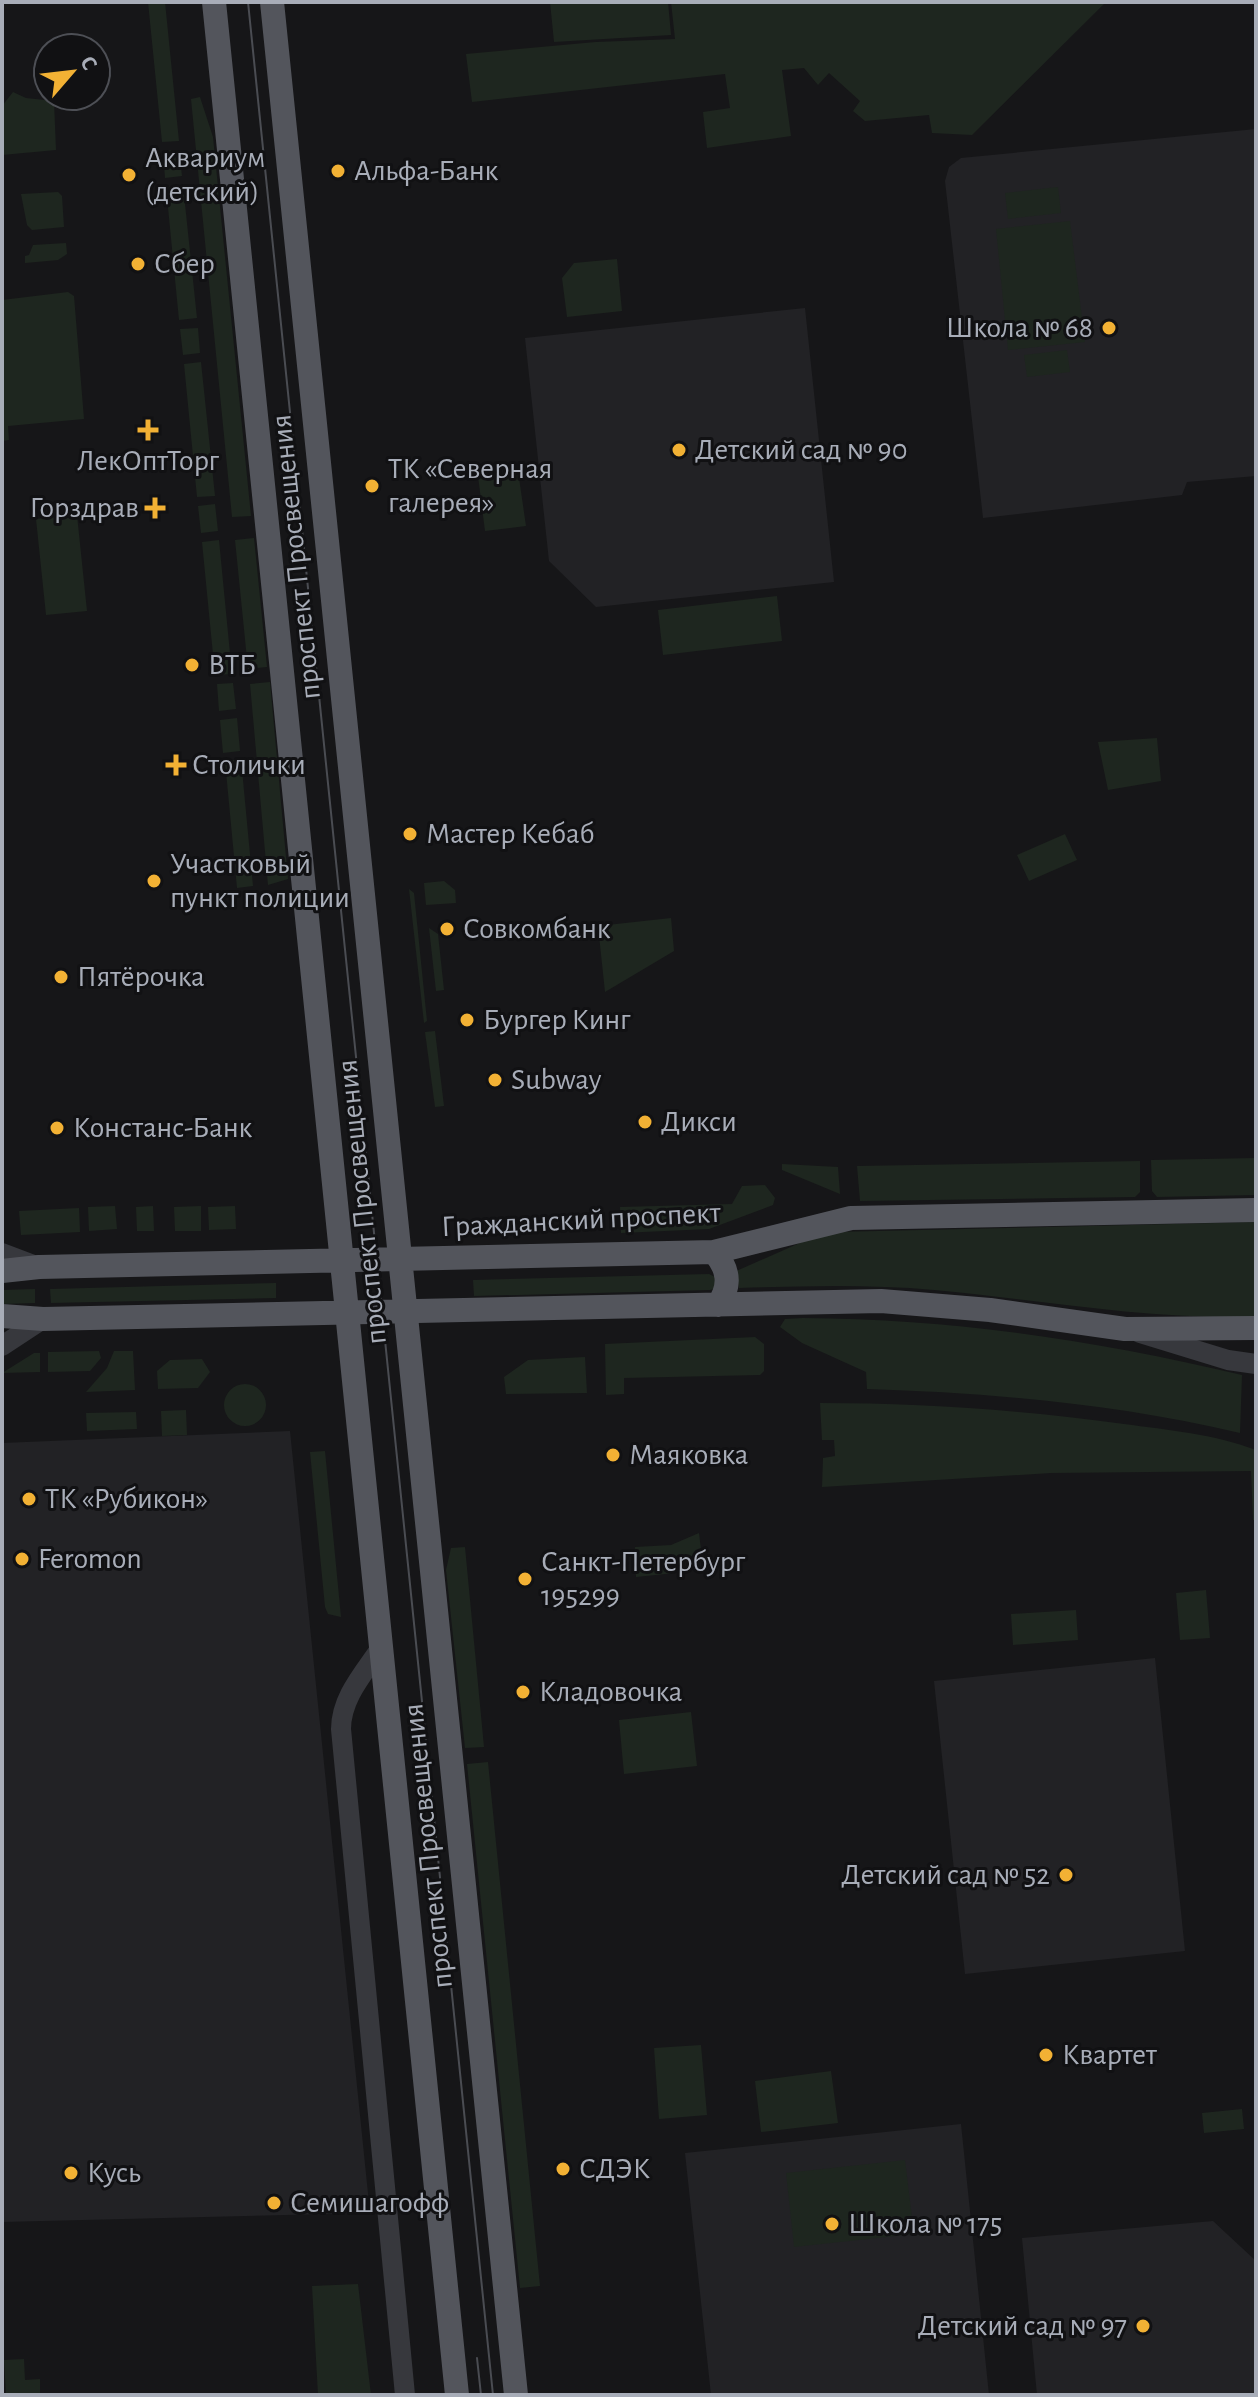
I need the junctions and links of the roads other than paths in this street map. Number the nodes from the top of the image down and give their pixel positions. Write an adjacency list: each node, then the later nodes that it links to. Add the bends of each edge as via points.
1 (214, 2): 7 (main road, проспект Просвещения)
2 (272, 2): 6 (main road, проспект Просвещения)
3 (1256, 1210): 4 (main road, Гражданский проспект, via 851,1218)
4 (714, 1252): 6 (main road, Гражданский проспект); 10 (main road, via 728,1279)
5 (2, 1253): 8 (street)
6 (401, 1260): 7 (main road, Гражданский проспект); 11 (main road, проспект Просвещения)
7 (344, 1261): 8 (main road, Гражданский проспект); 12 (main road, проспект Просвещения)
8 (39, 1267): 9 (main road, Гражданский проспект)
9 (2, 1271)
10 (718, 1305): 11 (main road); 15 (main road, via 929,1303)
11 (406, 1312): 12 (main road); 23 (main road, проспект Просвещения)
12 (349, 1313): 14 (main road); 20 (main road, проспект Просвещения)
13 (2, 1316): 14 (main road)
14 (43, 1319): 17 (street)
15 (1125, 1329): 16 (main road); 19 (street)
16 (1256, 1329): 18 (street, via 1250,1343)
17 (2, 1346)
18 (1256, 1354)
19 (1256, 1364)
20 (382, 1646): 21 (street, via 341,1712 341,1729); 22 (main road, проспект Просвещения)
21 (405, 2395)
22 (457, 2395)
23 (516, 2395)

